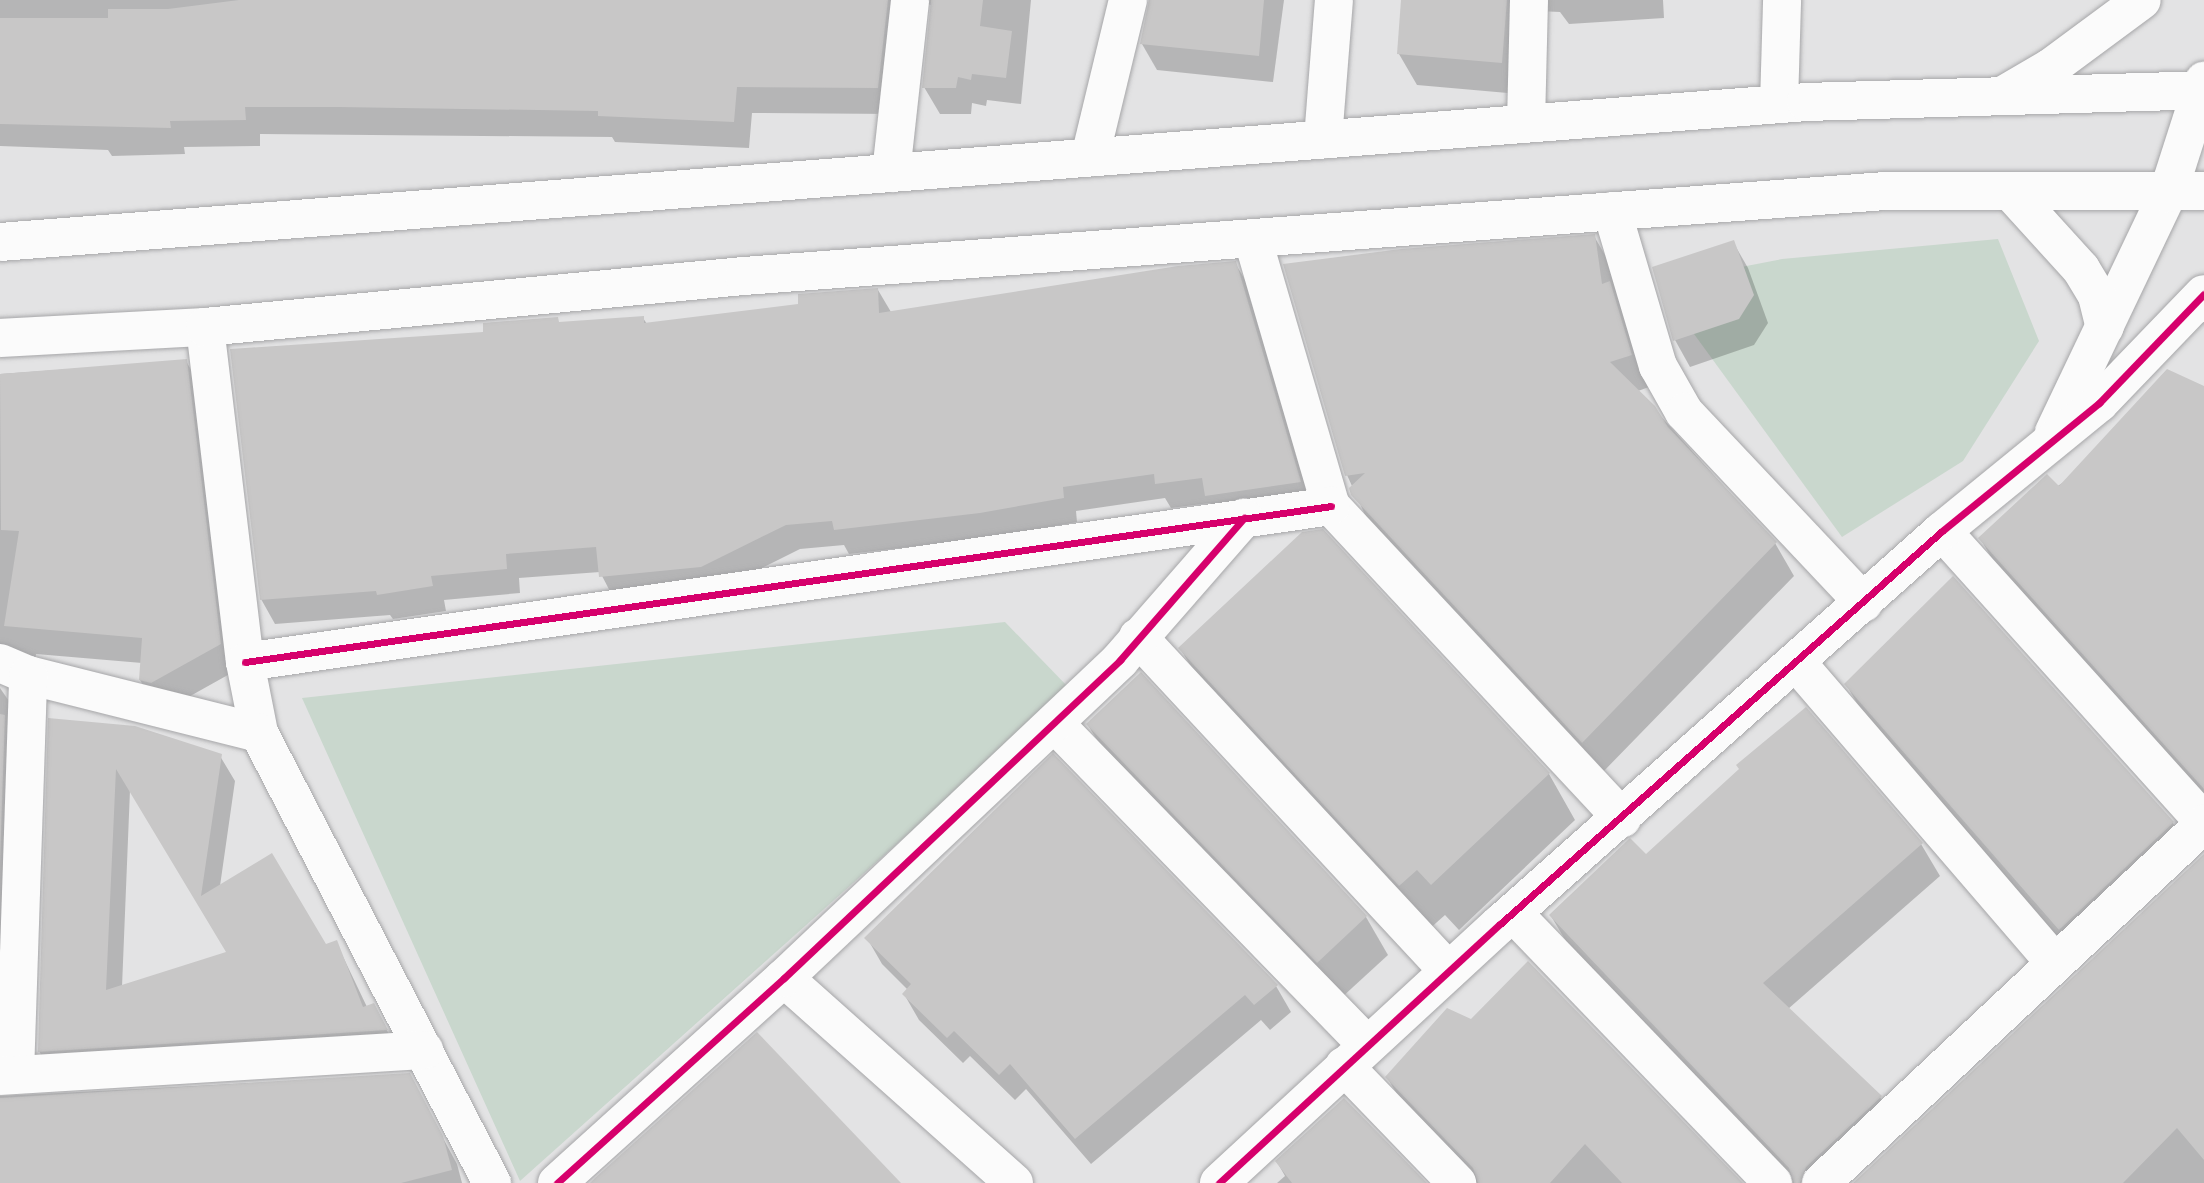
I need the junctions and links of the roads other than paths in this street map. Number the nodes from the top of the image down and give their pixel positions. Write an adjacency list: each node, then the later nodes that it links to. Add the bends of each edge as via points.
1 (910, 0): 13 (street)
2 (1128, 0): 12 (street)
3 (1334, 0): 11 (street)
4 (1529, 0): 10 (street)
5 (1782, 0): 9 (street)
6 (2130, 4): 8 (street)
7 (2203, 87): 8 (street); 15 (street)
8 (1998, 98): 9 (street)
9 (1779, 104): 10 (street)
10 (1526, 123): 11 (street)
11 (1323, 139): 12 (street)
12 (1090, 157): 13 (street)
13 (891, 173): 18 (street)
14 (2011, 192): 15 (street); 16 (street, via 1884,191); 21 (street, via 2081,269 2097,296)
15 (2186, 192): 21 (street)
16 (1612, 211): 17 (street); 27 (street, via 1658,366 1684,412)
17 (1254, 240): 20 (street, via 744,276); 24 (street)
18 (0, 243)
19 (2203, 303): 23 (street, via 2099,402)
20 (205, 327): 22 (street); 29 (street)
21 (2105, 327): 23 (street)
22 (0, 338)
23 (2050, 440): 26 (street)
24 (1331, 506): 25 (street); 34 (street)
25 (1244, 518): 28 (street); 29 (street)
26 (1942, 531): 27 (street); 35 (street)
27 (1864, 603): 30 (street)
28 (1138, 637): 32 (street); 38 (street)
29 (245, 663): 33 (street)
30 (1797, 663): 34 (street); 37 (street)
31 (14, 669): 33 (street); 42 (street)
32 (1054, 723): 39 (street); 41 (street)
33 (259, 733): 40 (street)
34 (1622, 818): 36 (street)
35 (2204, 823): 37 (street)
36 (1513, 913): 38 (street); 48 (street)
37 (2055, 963): 49 (street)
38 (1448, 971): 41 (street)
39 (784, 978): 44 (street); 45 (street)
40 (424, 1050): 42 (street); 43 (street)
41 (1355, 1056): 46 (street); 47 (street)
42 (7, 1075)
43 (492, 1183)
44 (557, 1183)
45 (1014, 1183)
46 (1219, 1183)
47 (1457, 1183)
48 (1773, 1183)
49 (1821, 1183)

